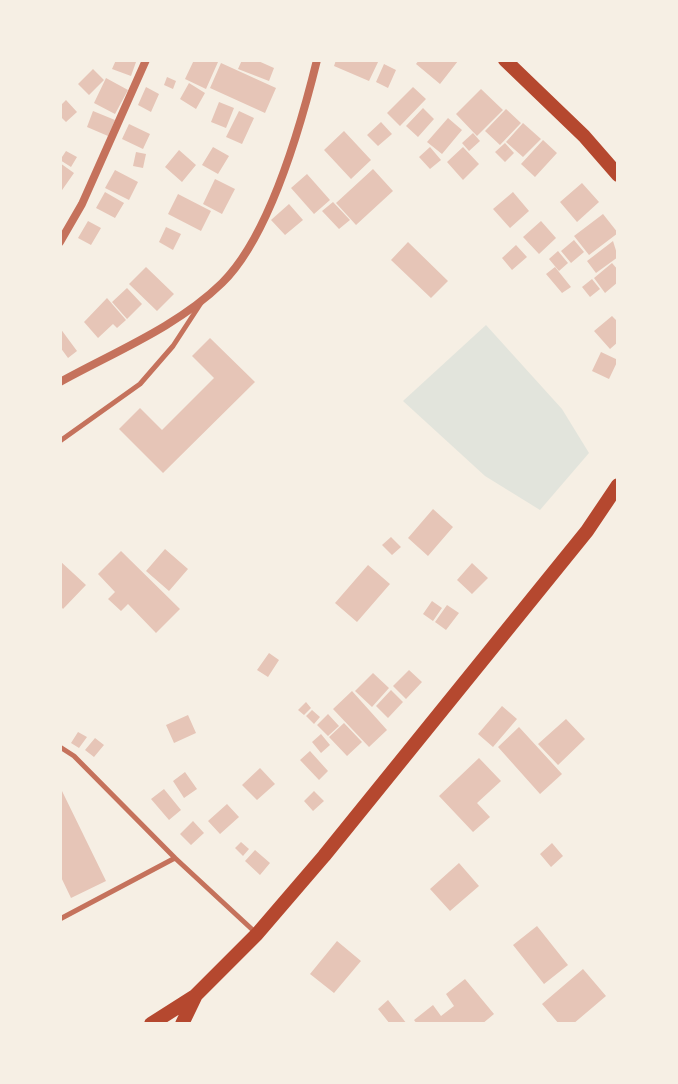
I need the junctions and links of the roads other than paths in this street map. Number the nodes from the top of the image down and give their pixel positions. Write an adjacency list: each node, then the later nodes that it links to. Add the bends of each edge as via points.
1 (146, 60): 5 (street)
2 (317, 60): 6 (street, via 304,113 263,216 240,262)
3 (505, 60): 4 (main road)
4 (618, 175)
5 (60, 242)
6 (203, 299): 7 (street); 8 (lane, via 140,384)
7 (60, 382)
8 (60, 441)
9 (618, 485): 13 (main road, via 587,531)
10 (60, 747): 11 (lane)
11 (175, 858): 12 (lane); 13 (lane)
12 (60, 919)
13 (257, 934): 14 (main road)
14 (196, 995): 15 (main road); 16 (main road)
15 (151, 1024)
16 (182, 1024)

